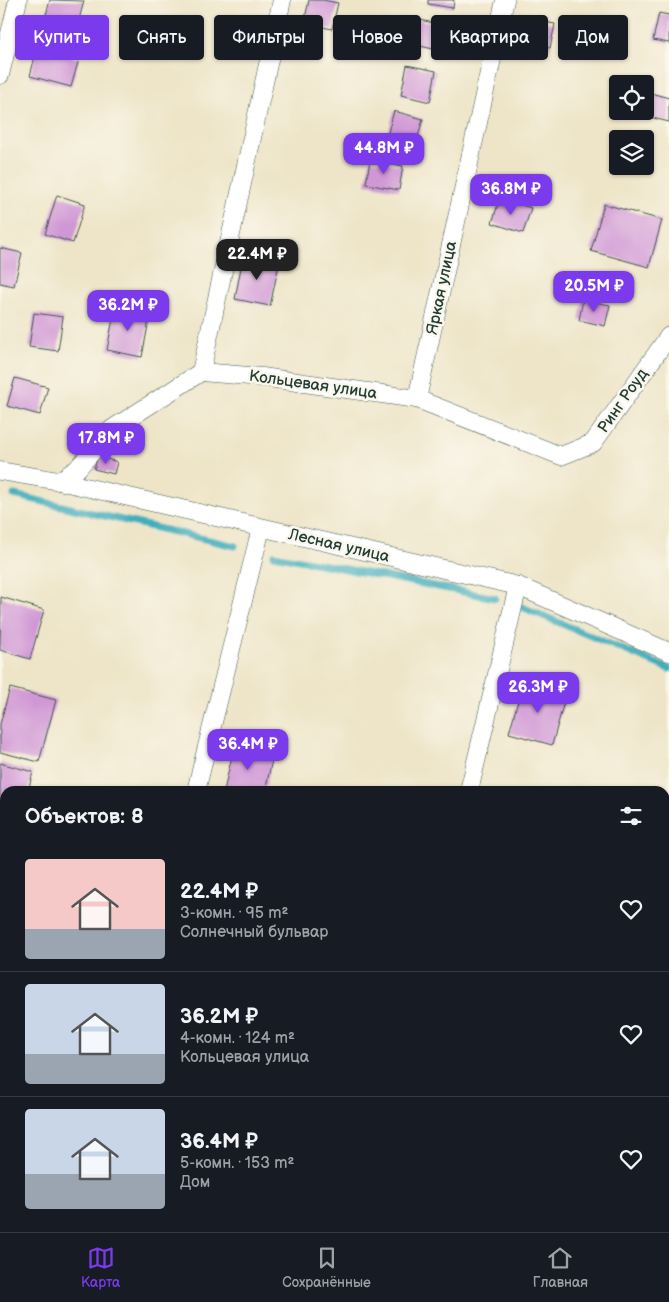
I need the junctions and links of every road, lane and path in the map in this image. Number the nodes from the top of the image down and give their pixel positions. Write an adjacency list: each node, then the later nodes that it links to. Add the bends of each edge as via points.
1 (18, 0): 4 (street)
2 (282, 0): 6 (street)
3 (505, 0): 7 (street, Яркая улица)
4 (0, 75)
5 (668, 334): 8 (street, Ринг Роуд)
6 (201, 372): 7 (street, Кольцевая улица, via 262,377); 10 (street, via 112,429 77,469)
7 (417, 399): 8 (street, Кольцевая улица, via 561,456)
8 (593, 443)
9 (0, 471): 10 (street, Лесная улица)
10 (59, 481): 11 (street, Лесная улица)
11 (260, 528): 12 (street, Лесная улица); 14 (street)
12 (518, 586): 13 (street, Лесная улица); 15 (street)
13 (669, 652)
14 (197, 786)
15 (469, 786)

